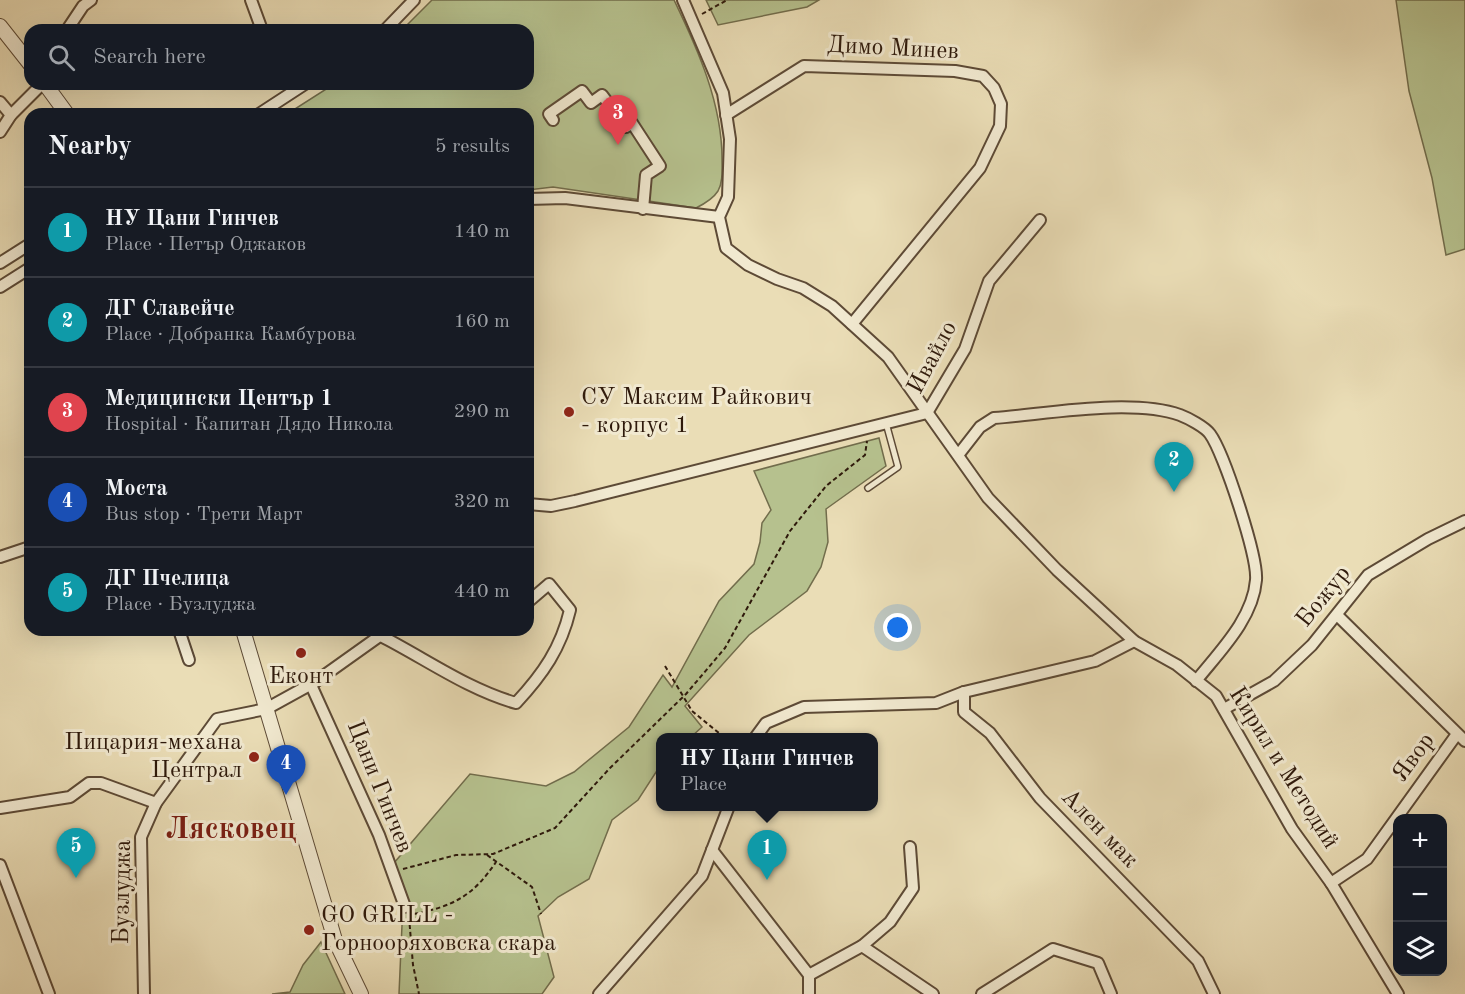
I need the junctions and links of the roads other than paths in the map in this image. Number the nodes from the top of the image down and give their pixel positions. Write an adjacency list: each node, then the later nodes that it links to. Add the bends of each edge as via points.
1 (92, 0): 5 (street)
2 (251, 0): 6 (street)
3 (414, 0): 7 (street)
4 (683, 0): 17 (street, via 723,93)
5 (71, 24)
6 (260, 24)
7 (391, 24)
8 (0, 26): 9 (street)
9 (24, 56)
10 (38, 90): 16 (street)
11 (49, 90): 14 (street)
12 (287, 90): 15 (street)
13 (0, 102): 16 (street)
14 (62, 108)
15 (266, 108)
16 (11, 115): 19 (street)
17 (726, 115): 22 (street, via 730,139 728,197); 28 (street, Димо Минев, via 804,66 955,71 983,76 994,88 1001,104 1000,126 980,168)
18 (553, 120): 21 (street, via 549,114 582,91 591,103 602,95 626,127 632,123 660,166 646,175)
19 (0, 132)
20 (534, 199): 21 (street, via 565,198)
21 (643, 208): 22 (street)
22 (719, 217): 28 (street, Кирил и Методий, via 726,248 748,265 803,288)
23 (1040, 220): 29 (street, Ивайло, via 989,281 965,349)
24 (24, 248): 25 (street)
25 (0, 263)
26 (24, 271): 27 (street)
27 (0, 287)
28 (852, 324): 29 (street, Кирил и Методий, via 888,357)
29 (927, 413): 30 (street, Ивайло); 31 (street, Кирил и Методий)
30 (886, 423): 32 (lane, via 898,467); 33 (street, Ивайло, via 575,501)
31 (959, 454): 43 (street, Кирил и Методий, via 988,498 1056,570); 45 (street, via 980,427 994,418 1117,408 1155,409 1182,415 1209,432 1225,465 1249,537 1256,580 1244,618)
32 (868, 488)
33 (534, 505)
34 (1465, 521): 38 (street, Божур, via 1368,575)
35 (24, 550): 36 (street)
36 (0, 557)
37 (534, 597): 42 (street, via 549,584 570,610 564,637 516,704 448,674)
38 (1337, 615): 49 (street, Божур, via 1274,681); 51 (street)
39 (181, 636): 44 (street)
40 (245, 636): 48 (street)
41 (380, 636): 46 (street)
42 (389, 636)
43 (1134, 641): 45 (street, Кирил и Методий, via 1177,665); 47 (street, via 1095,661)
44 (189, 660)
45 (1196, 681): 49 (street, Кирил и Методий, via 1216,696)
46 (311, 685): 48 (street); 59 (street, Цани Гинчев, via 379,835)
47 (964, 692): 50 (street, via 936,703 804,707 766,723); 70 (street, Ален мак, via 964,712 990,733 1040,798 1198,961)
48 (266, 709): 52 (street, Бузлуджа, via 217,719); 64 (street, via 336,940)
49 (1224, 709): 58 (street, Кирил и Методий, via 1292,829)
50 (759, 733)
51 (1461, 737): 58 (street, Явор, via 1367,860)
52 (156, 802): 53 (street, via 101,783 89,783 70,797); 63 (street, Бузлуджа, via 141,837)
53 (0, 808)
54 (727, 811): 56 (street)
55 (910, 847): 60 (street, via 913,888 890,922)
56 (712, 850): 61 (street); 65 (street, via 702,876)
57 (0, 866): 62 (street)
58 (1331, 883): 71 (street, Кирил и Методий)
59 (405, 907)
60 (862, 946): 61 (street); 67 (street)
61 (809, 975): 66 (street)
62 (50, 994)
63 (144, 994)
64 (361, 994)
65 (599, 994)
66 (809, 994)
67 (933, 994)
68 (982, 994): 69 (street, via 1053,949 1098,963)
69 (1112, 994)
70 (1214, 994)
71 (1398, 994)

